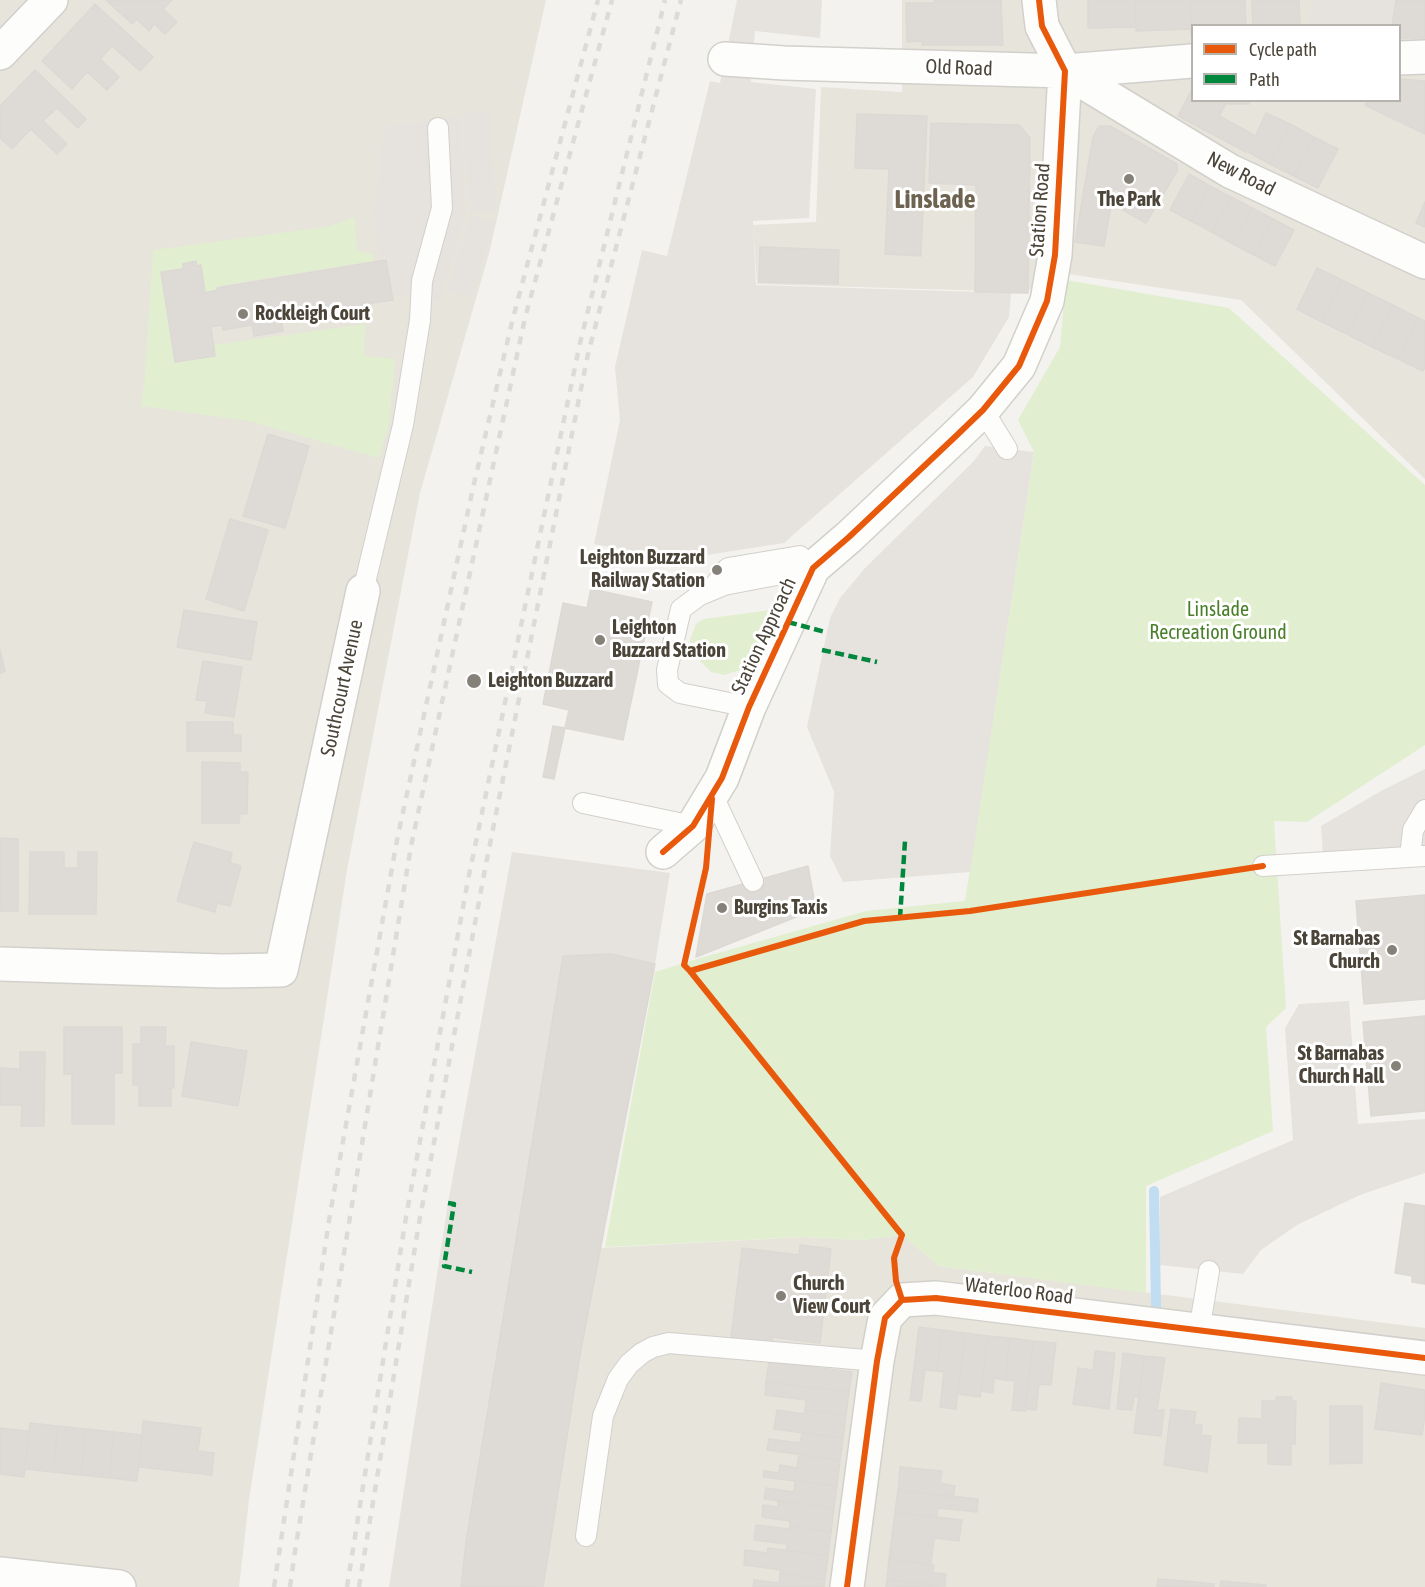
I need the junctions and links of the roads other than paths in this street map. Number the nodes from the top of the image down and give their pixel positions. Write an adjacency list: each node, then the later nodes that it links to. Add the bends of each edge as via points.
1 (51, 0): 3 (street)
2 (1039, 0): 8 (street, via 1042,26)
3 (0, 53)
4 (1425, 57): 5 (street)
5 (1401, 58)
6 (725, 59): 8 (street, Old Road)
7 (1191, 62): 8 (street, Old Road)
8 (1065, 71): 10 (street, New Road, via 1230,171); 11 (street, Station Road, via 1055,255 1047,301 1019,366)
9 (438, 128): 14 (lane, Southcourt Avenue, via 442,208 422,281 420,320 403,425)
10 (1425, 262)
11 (983, 410): 12 (lane); 13 (street, Station Approach)
12 (1007, 449)
13 (813, 568): 15 (street, Station Approach); 15 (lane, Station Approach, via 800,556 728,568 711,590 681,609 667,670 668,684 680,693)
14 (363, 591): 24 (street, Southcourt Avenue, via 281,970)
15 (749, 707): 16 (street, Station Approach)
16 (712, 794): 19 (street, Station Approach); 23 (lane)
17 (583, 804): 19 (lane)
18 (1425, 810): 21 (lane, via 1413,830)
19 (693, 826): 20 (street, Station Approach)
20 (663, 852)
21 (1417, 857): 22 (lane)
22 (1263, 866)
23 (753, 881)
24 (0, 964)
25 (1209, 1271): 26 (lane)
26 (1199, 1331): 27 (street, Waterloo Road); 28 (street, Waterloo Road, via 936,1298 902,1300 885,1318)
27 (1425, 1358)
28 (877, 1361): 29 (lane, via 669,1343 642,1353 618,1379 603,1416); 32 (street, Waterloo Road)
29 (586, 1536)
30 (0, 1574): 31 (street)
31 (119, 1587)
32 (847, 1587)

